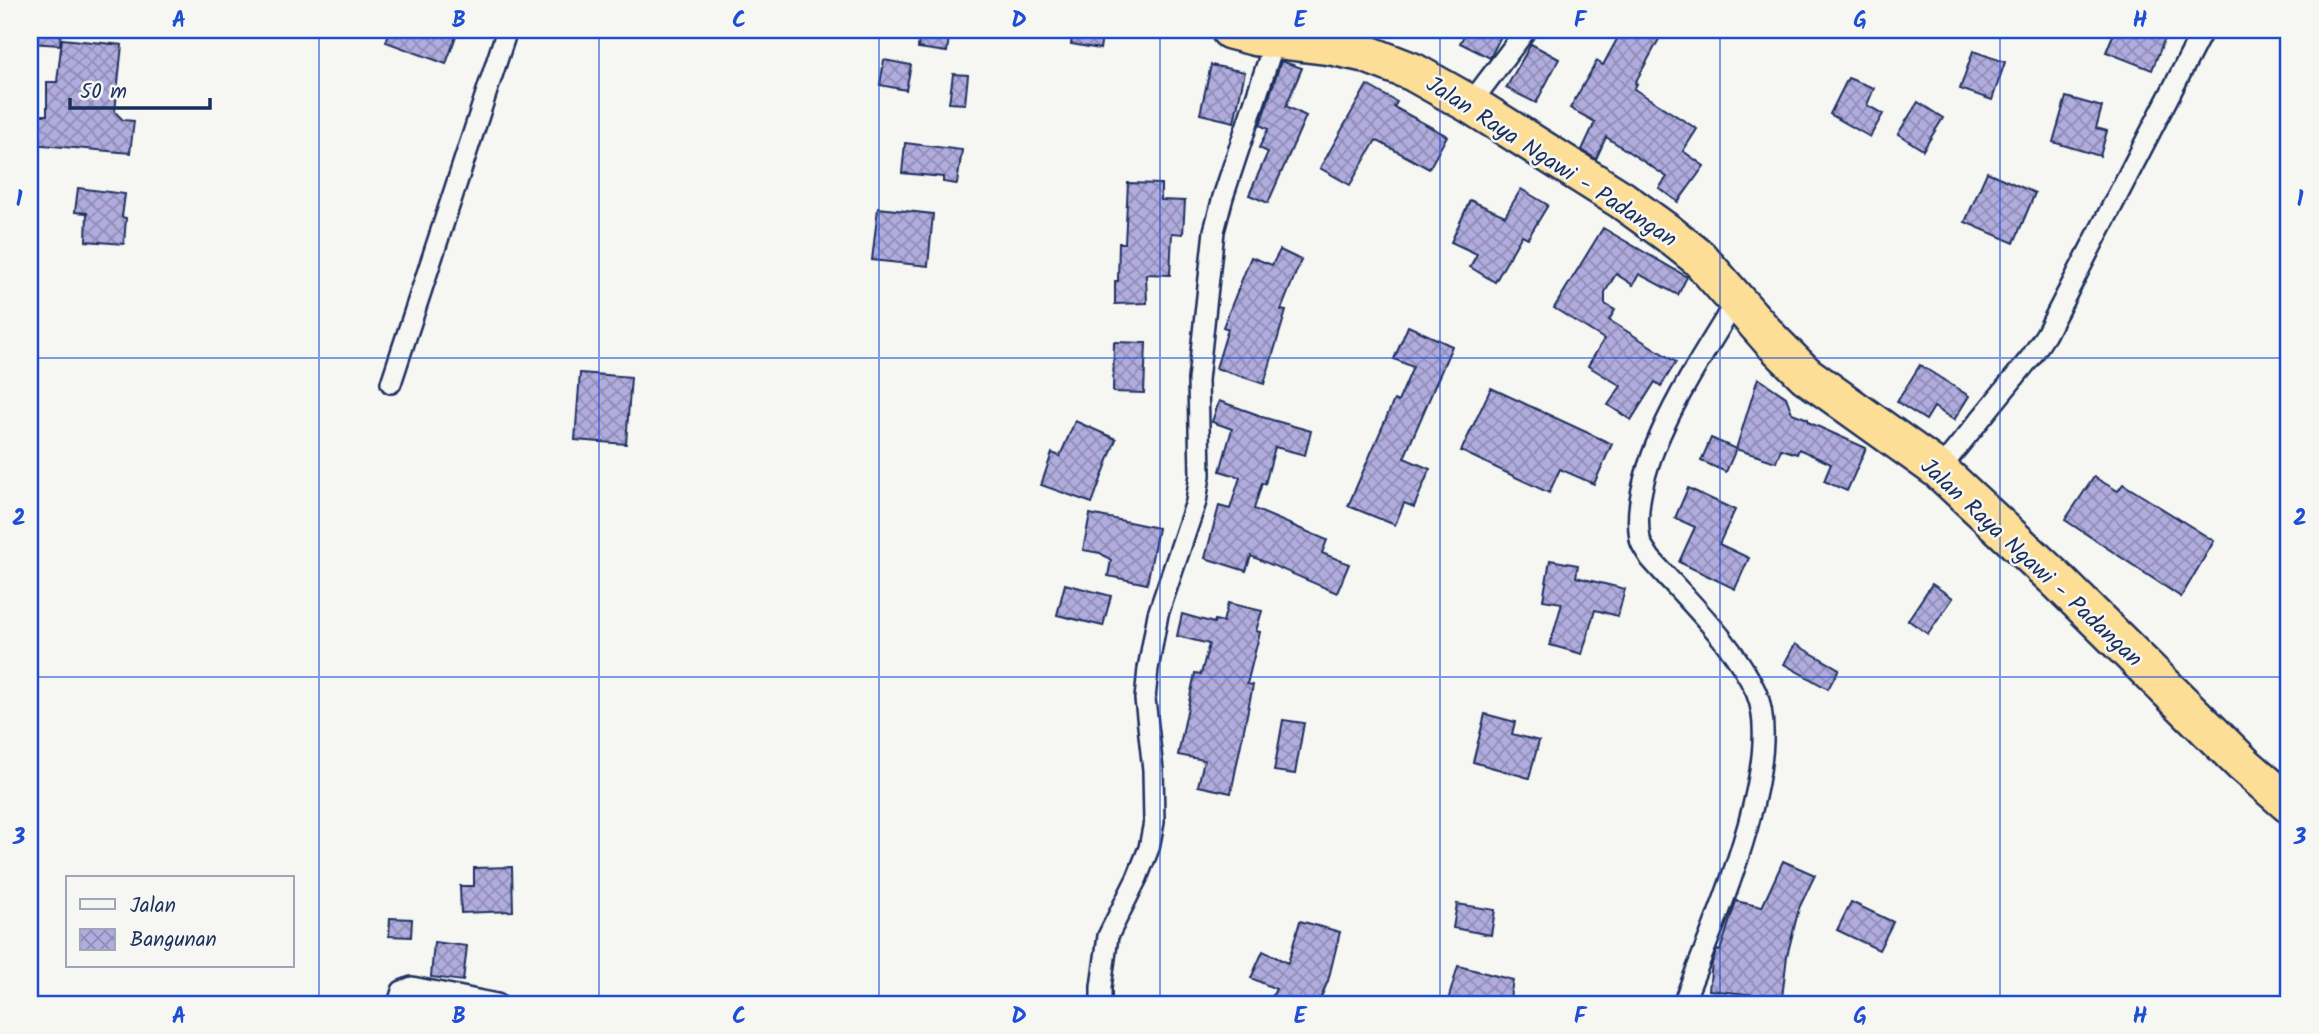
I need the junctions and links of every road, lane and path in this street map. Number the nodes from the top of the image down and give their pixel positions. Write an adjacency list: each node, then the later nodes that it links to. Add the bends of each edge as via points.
1 (507, 30): 8 (street)
2 (1230, 30): 5 (highway, Jalan Raya Ngawi - Padangan)
3 (1526, 30): 6 (street)
4 (2203, 30): 9 (street, via 2046,334)
5 (1277, 35): 6 (highway, Jalan Raya Ngawi - Padangan, via 1374,56); 13 (street, via 1214,231 1198,380 1200,475 1196,502 1158,614 1147,679 1154,822 1137,878 1108,936)
6 (1470, 104): 7 (highway, Jalan Raya Ngawi - Padangan, via 1669,234)
7 (1737, 299): 9 (highway, Jalan Raya Ngawi - Padangan, via 1806,375); 14 (street, via 1663,428 1641,494 1640,542 1745,671 1763,719 1758,790 1748,827)
8 (391, 383)
9 (1940, 470): 10 (highway, Jalan Raya Ngawi - Padangan)
10 (2289, 804)
11 (398, 1004): 12 (street, via 402,991 412,987)
12 (497, 1004)
13 (1101, 1004)
14 (1683, 1004)

